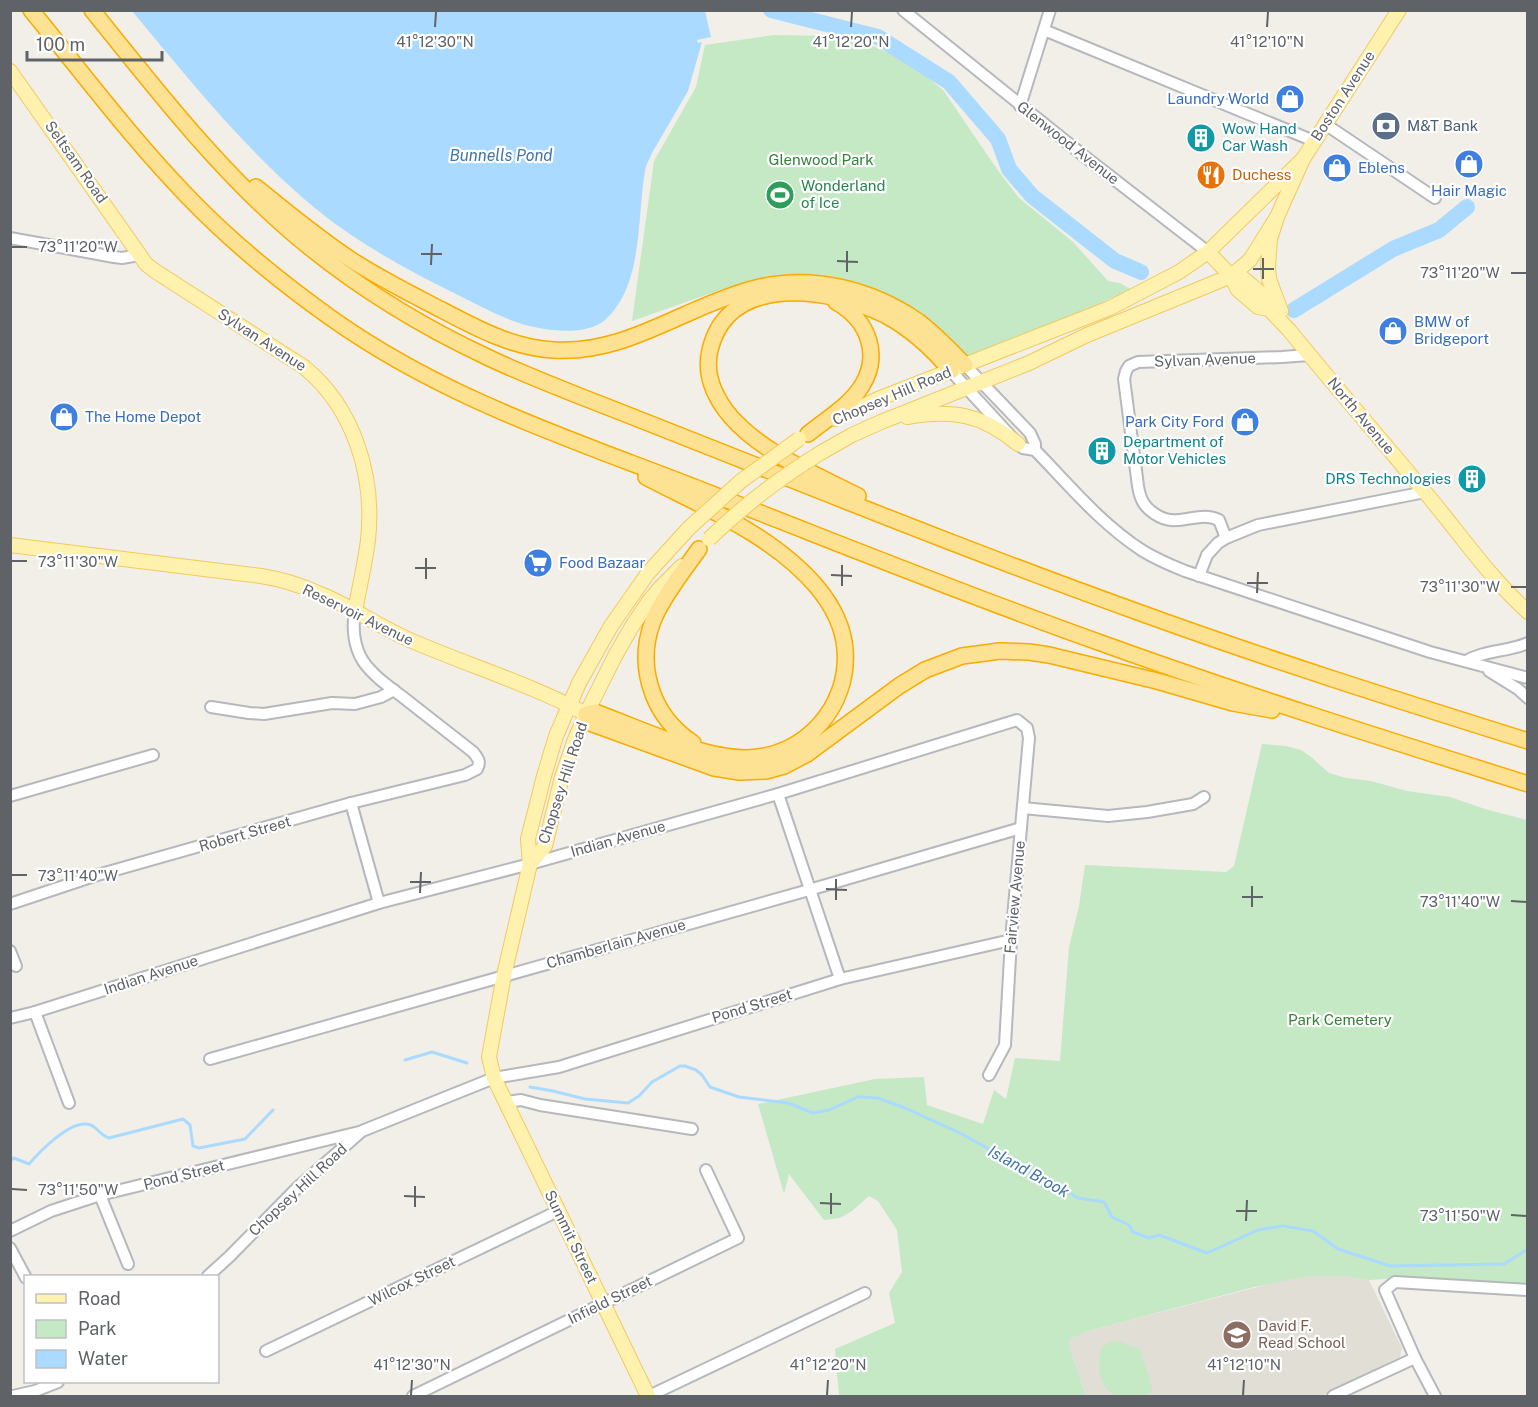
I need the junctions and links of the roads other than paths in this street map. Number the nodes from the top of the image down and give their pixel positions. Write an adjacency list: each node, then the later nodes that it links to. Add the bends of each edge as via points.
1 (31, 10): 28 (highway, via 171,179 285,285 362,339 425,376)
2 (92, 10): 10 (highway)
3 (903, 10): 8 (street, Glenwood Avenue)
4 (1050, 10): 6 (street)
5 (1399, 10): 9 (main road, Boston Avenue)
6 (1044, 30): 8 (street); 11 (street)
7 (10, 71): 17 (main road, Seltsam Road)
8 (1020, 106): 16 (street, Glenwood Avenue)
9 (1325, 124): 11 (main road, Boston Avenue); 13 (street)
10 (196, 137): 22 (highway, via 353,261 460,320 509,341 553,350 607,345 746,290 809,283 850,289 890,304 920,323); 31 (highway, via 266,209 316,252 447,337 549,384)
11 (1314, 141): 12 (main road, Boston Avenue)
12 (1303, 159): 14 (main road, Boston Avenue); 16 (main road, Chopsey Hill Road)
13 (1435, 198)
14 (1277, 217): 18 (main road, Chopsey Hill Road, via 1251,260); 20 (main road, via 1270,239 1269,279)
15 (10, 238): 17 (street, via 114,257)
16 (1208, 252): 18 (main road, Glenwood Avenue); 22 (main road, Chopsey Hill Road, via 1110,308)
17 (139, 255): 36 (main road, Sylvan Avenue, via 155,271 304,367 339,407 359,448 369,493 368,541)
18 (1231, 276): 20 (main road, Glenwood Avenue, via 1238,290 1258,307 1269,309); 23 (main road, Chopsey Hill Road)
19 (808, 293): 22 (highway, via 855,303 892,319); 26 (highway, via 850,311 865,329 871,353 868,372 859,390); 31 (highway, via 760,297 730,314 714,337 708,361 717,399 743,429 778,454)
20 (1289, 330): 21 (main road, North Avenue)
21 (1310, 355): 30 (main road, North Avenue); 32 (street, Sylvan Avenue, via 1138,362 1126,371 1125,388 1142,502 1170,521 1212,516 1219,520)
22 (958, 368): 23 (street); 24 (street); 26 (main road, Chopsey Hill Road, via 863,405)
23 (982, 382): 24 (main road, Chopsey Hill Road); 29 (street, via 1030,433)
24 (965, 388): 25 (main road, Chopsey Hill Road); 27 (street)
25 (881, 422): 27 (main road, via 930,413 959,414 988,424); 33 (main road, Chopsey Hill Road, bridge, via 792,471 729,519)
26 (804, 436): 43 (main road, Chopsey Hill Road, bridge, via 715,502 648,573 619,613)
27 (1018, 444): 29 (street)
28 (590, 448): 46 (highway, via 1064,630); 50 (highway, via 763,540 807,576 834,613 844,642 845,665 841,688 827,716 811,734 785,750 748,758)
29 (1035, 450): 35 (street, via 1088,505 1138,548)
30 (1425, 492): 32 (street, via 1258,525); 37 (main road, North Avenue, via 1491,575)
31 (941, 538): 48 (highway, via 1212,638)
32 (1226, 538): 35 (street, via 1209,552)
33 (704, 544): 45 (main road, Chopsey Hill Road, via 660,588 640,615); 50 (highway, via 655,616 646,646 647,671 658,707 678,732 703,748)
34 (10, 545): 36 (main road, Reservoir Avenue, via 274,578 319,593)
35 (1199, 576): 39 (street)
36 (355, 612): 41 (street, via 353,630 360,656); 43 (main road, Reservoir Avenue, via 411,641)
37 (1527, 612)
38 (1527, 643): 39 (street)
39 (1466, 661): 40 (street); 42 (street, via 1518,689)
40 (1527, 678)
41 (394, 690): 44 (street, via 355,704 332,703 264,714); 55 (street, Robert Street, via 473,752 478,766 465,775)
42 (1527, 698)
43 (569, 705): 45 (main road, Reservoir Avenue); 58 (main road, Chopsey Hill Road, via 550,754 528,839)
44 (211, 707)
45 (586, 714): 46 (highway, via 590,723 705,765 731,772 757,772 784,766 807,754 925,670 971,654 1010,651 1096,666 1248,706); 50 (highway, via 595,712 687,746); 58 (main road, Chopsey Hill Road, via 566,764 545,846)
46 (1308, 714): 51 (highway)
47 (1017, 720): 52 (street, Indian Avenue); 56 (street, Fairview Avenue, via 1027,728 1029,738)
48 (1527, 741)
49 (153, 755): 53 (street)
50 (732, 757)
51 (1527, 784)
52 (778, 794): 58 (street, Indian Avenue); 59 (street)
53 (10, 796)
54 (1204, 796): 56 (street, via 1193,804 1108,816)
55 (351, 802): 60 (street); 61 (street, Robert Street)
56 (1023, 808): 57 (street, Fairview Avenue)
57 (1021, 828): 59 (street, Chamberlain Avenue); 62 (street, Fairview Avenue)
58 (530, 864): 60 (street, Indian Avenue); 65 (main road, Chopsey Hill Road)
59 (809, 890): 65 (street, Chamberlain Avenue); 66 (street)
60 (379, 903): 67 (street, Indian Avenue)
61 (10, 904)
62 (1011, 940): 66 (street, Pond Street); 70 (street, Fairview Avenue, via 1005,1045)
63 (10, 951): 64 (street)
64 (16, 966)
65 (504, 975): 69 (street, Chamberlain Avenue); 71 (main road, Chopsey Hill Road, via 489,1058)
66 (840, 979): 71 (street, Pond Street, via 559,1067)
67 (35, 1012): 68 (street, Indian Avenue); 73 (street)
68 (10, 1018)
69 (210, 1059)
70 (989, 1076)
71 (494, 1078): 72 (main road, Summit Street); 75 (street, Chopsey Hill Road)
72 (506, 1102): 74 (street, via 521,1100); 78 (main road, Summit Street)
73 (69, 1103)
74 (692, 1129)
75 (362, 1131): 77 (street, Pond Street); 83 (street, Chopsey Hill Road, via 298,1187)
76 (706, 1170): 86 (street, Infield Street, via 738,1238)
77 (100, 1195): 79 (street, Pond Street, via 51,1211); 81 (street)
78 (558, 1211): 86 (main road, Summit Street); 87 (street, Wilcox Street)
79 (10, 1231)
80 (10, 1248): 82 (street)
81 (128, 1264)
82 (24, 1275)
83 (209, 1275)
84 (1527, 1290): 88 (street, via 1395,1282 1385,1290)
85 (865, 1293): 93 (street)
86 (603, 1303): 92 (street, Infield Street); 93 (main road, Summit Street)
87 (266, 1351)
88 (1415, 1358): 94 (street); 95 (street)
89 (56, 1383): 90 (street)
90 (33, 1394): 91 (street)
91 (13, 1396)
92 (413, 1396)
93 (649, 1396)
94 (1333, 1396)
95 (1435, 1396)

